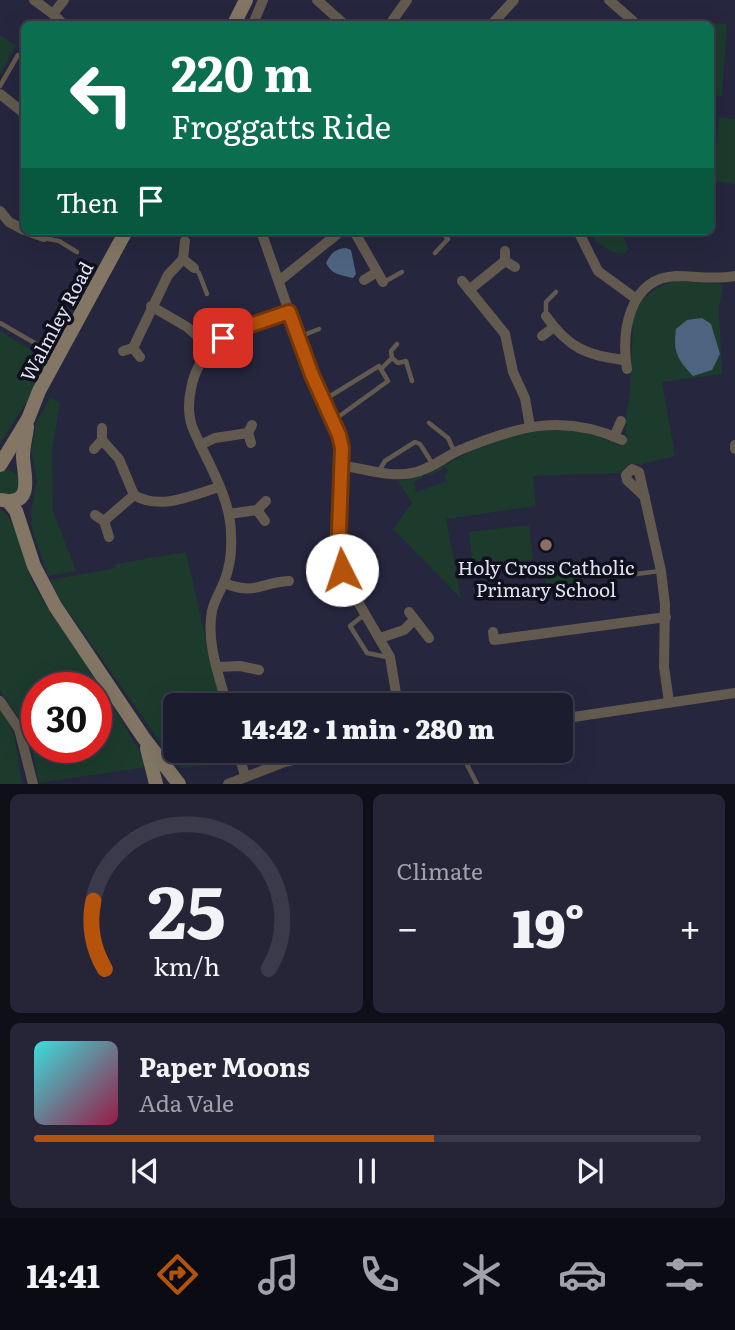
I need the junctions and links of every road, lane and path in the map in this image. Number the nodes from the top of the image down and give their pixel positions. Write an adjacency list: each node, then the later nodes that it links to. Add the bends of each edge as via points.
1 (34, 0): 9 (street)
2 (64, 0): 9 (street)
3 (246, 0): 12 (street)
4 (263, 0): 13 (street)
5 (317, 0): 14 (street)
6 (407, 0): 15 (street)
7 (609, 0): 10 (street)
8 (513, 1): 16 (street)
9 (53, 14): 11 (street)
10 (634, 20)
11 (60, 21)
12 (236, 21)
13 (254, 21)
14 (338, 21)
15 (392, 21)
16 (495, 21)
17 (18, 55): 18 (lane)
18 (0, 86)
19 (0, 94): 20 (street)
20 (21, 111)
21 (0, 211): 22 (street)
22 (21, 227)
23 (39, 235): 31 (street)
24 (124, 235): 57 (street, Walmley Road)
25 (262, 235): 41 (street)
26 (336, 235): 41 (street)
27 (356, 235): 37 (street)
28 (444, 235): 33 (lane, via 448,239)
29 (580, 235): 45 (street, via 598,271)
30 (186, 236): 34 (street)
31 (44, 237): 32 (lane)
32 (77, 252)
33 (435, 253)
34 (183, 259): 36 (street); 46 (street)
35 (515, 267): 66 (street, via 505,256 466,285 505,334)
36 (194, 268): 44 (lane)
37 (377, 272): 40 (street); 42 (street)
38 (402, 272): 42 (lane)
39 (735, 276): 45 (street, via 674,276 647,286)
40 (364, 280)
41 (279, 281): 47 (street)
42 (383, 282)
43 (556, 292): 48 (lane, via 546,302)
44 (208, 294)
45 (635, 298): 50 (street, via 627,326 626,364 583,351)
46 (151, 306): 55 (street); 56 (street)
47 (289, 312): 53 (street); 55 (street, via 236,330)
48 (546, 316): 50 (street)
49 (0, 323): 57 (lane)
50 (554, 327): 52 (street)
51 (319, 329): 53 (lane)
52 (542, 336)
53 (298, 337): 61 (street)
54 (397, 344): 58 (lane)
55 (211, 348): 70 (street, via 197,368 189,396 192,427)
56 (132, 352)
57 (59, 357): 62 (street, Walmley Road)
58 (392, 358): 59 (lane); 60 (lane, via 398,363 406,361)
59 (381, 369): 61 (lane, via 379,366); 63 (lane, via 388,381)
60 (412, 381)
61 (323, 400): 63 (street)
62 (28, 419): 74 (street, Walmley Road); 77 (street)
63 (332, 421): 75 (street, via 342,448)
64 (621, 421): 66 (street, via 618,439 582,426)
65 (429, 422): 72 (lane, via 448,438)
66 (530, 427): 72 (street)
67 (102, 428): 69 (street)
68 (250, 434): 70 (street, via 215,438)
69 (102, 440): 71 (street); 79 (street, via 119,459)
70 (200, 445): 78 (street)
71 (94, 449)
72 (456, 453): 73 (street)
73 (433, 465): 76 (street, via 408,474); 76 (lane, via 415,442 385,461)
74 (0, 466): 77 (street, via 12,464)
75 (342, 466): 76 (street); 92 (street, via 338,558)
76 (378, 472)
77 (25, 478): 81 (street, via 18,498); 86 (street)
78 (219, 487): 79 (street, via 163,502); 84 (street)
79 (134, 495): 87 (street, via 100,518)
80 (645, 497): 90 (street)
81 (2, 500): 86 (street, via 16,512)
82 (266, 500): 83 (street)
83 (257, 510): 84 (street); 85 (street)
84 (229, 514): 91 (street, via 231,551)
85 (265, 521)
86 (25, 536): 106 (street, via 55,606)
87 (109, 537)
88 (590, 569): 90 (lane, via 615,566 636,574)
89 (276, 570): 91 (street, via 284,581 264,587 238,588)
90 (661, 570): 93 (street)
91 (223, 583): 98 (street, via 212,612)
92 (366, 614): 95 (street); 97 (lane, via 350,626 367,653)
93 (666, 617): 94 (street, via 495,640); 104 (street)
94 (493, 632)
95 (380, 638): 96 (street, via 404,629 411,616); 97 (street)
96 (429, 638)
97 (390, 657): 101 (street)
98 (217, 667): 99 (street); 100 (street)
99 (260, 670)
100 (224, 693)
101 (396, 693)
102 (735, 693): 104 (street)
103 (0, 701): 111 (street, via 19,729)
104 (668, 702): 105 (street)
105 (573, 717)
106 (143, 737): 112 (street); 114 (street)
107 (241, 763): 110 (street)
108 (283, 763): 110 (street)
109 (466, 763): 116 (lane)
110 (245, 776): 115 (street)
111 (33, 784)
112 (156, 784)
113 (163, 784): 114 (street)
114 (179, 784)
115 (228, 784)
116 (477, 784)

